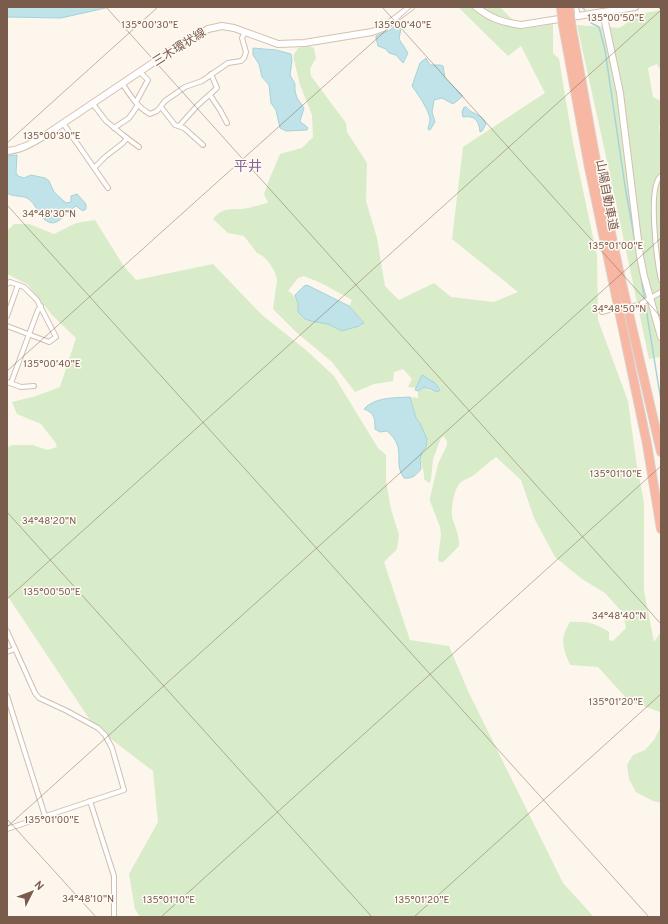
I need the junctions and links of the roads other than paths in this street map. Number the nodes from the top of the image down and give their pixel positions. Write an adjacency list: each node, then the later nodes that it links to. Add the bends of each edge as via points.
1 (411, 7): 10 (main road, 三木環状線, via 383,28 304,43 278,44)
2 (476, 7): 8 (main road, via 488,17 521,25)
3 (561, 7): 9 (highway, 山陽自動車道, bridge)
4 (568, 7): 9 (highway, 山陽自動車道, bridge)
5 (576, 7): 8 (street)
6 (635, 7): 7 (main road)
7 (603, 12): 8 (main road); 33 (main road, via 623,113 640,256)
8 (578, 17)
9 (567, 24): 44 (highway, 山陽自動車道, via 619,271); 45 (highway, 山陽自動車道, via 589,167)
10 (245, 32): 11 (main road, 三木環状線, via 222,26 208,29); 12 (street, via 242,38 246,52 244,58)
11 (140, 72): 13 (main road, 三木環状線); 15 (street, via 148,80)
12 (211, 74): 14 (street, via 217,88); 17 (street, via 185,87)
13 (122, 83): 15 (street); 16 (main road, 三木環状線)
14 (210, 95): 19 (street); 20 (street)
15 (137, 103): 17 (street, via 150,114 157,111); 21 (street, via 129,118)
16 (93, 104): 18 (main road, 三木環状線); 21 (street)
17 (160, 106): 20 (street, via 175,125)
18 (63, 123): 25 (main road, 三木環状線, via 26,146); 26 (street)
19 (226, 123)
20 (179, 126): 23 (street)
21 (114, 128): 22 (street)
22 (127, 138): 24 (street); 26 (street)
23 (203, 145)
24 (139, 147)
25 (7, 151)
26 (94, 167): 28 (street)
27 (661, 176): 29 (street, via 657,178 654,206)
28 (108, 188)
29 (661, 280)
30 (7, 284): 31 (street, via 10,282)
31 (18, 285): 35 (street, via 31,293); 38 (street)
32 (661, 292): 33 (street)
33 (650, 298): 34 (street); 41 (main road)
34 (642, 303)
35 (41, 306): 40 (street); 40 (street, via 56,337 49,342)
36 (609, 310): 37 (street)
37 (602, 312)
38 (7, 316)
39 (7, 326): 40 (street)
40 (29, 334): 42 (street)
41 (661, 337)
42 (9, 383): 43 (street, via 21,387)
43 (34, 386)
44 (661, 452)
45 (661, 529)
46 (7, 631): 47 (street)
47 (15, 649): 48 (street); 50 (street, via 34,693 98,728 112,748 124,790)
48 (7, 652)
49 (7, 696): 51 (street)
50 (90, 801): 51 (street); 53 (street, via 114,876)
51 (46, 816): 52 (street)
52 (7, 829)
53 (114, 917)

